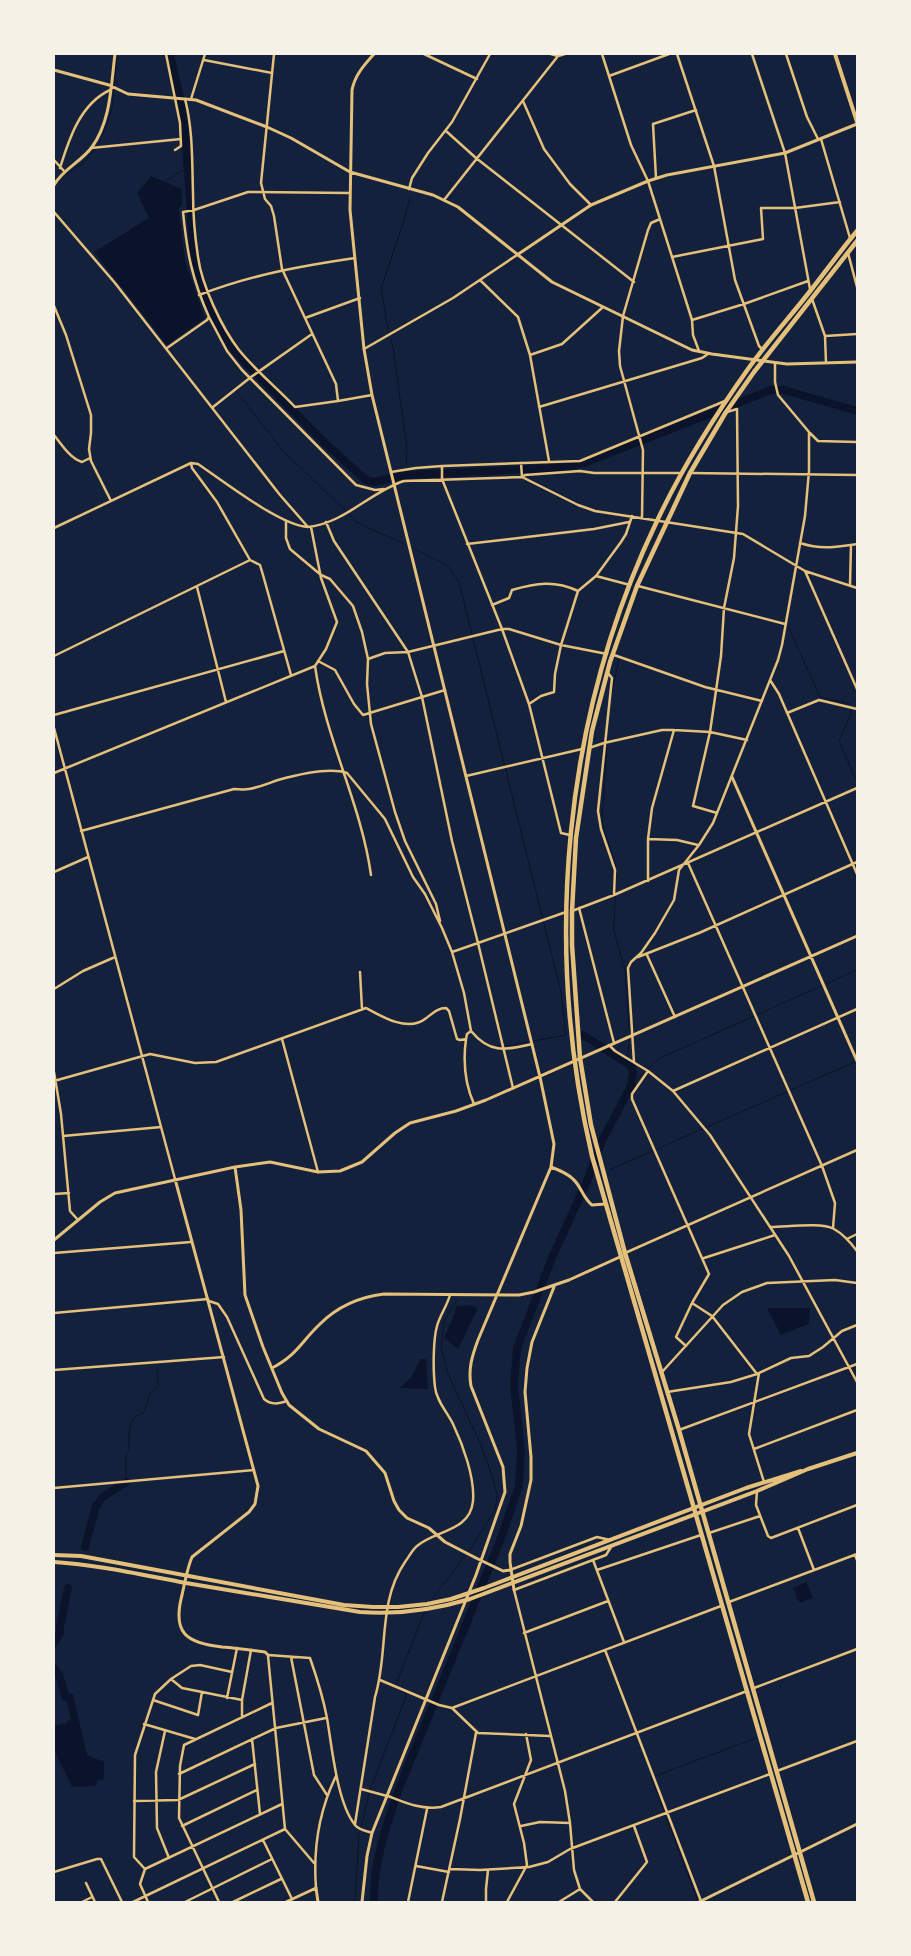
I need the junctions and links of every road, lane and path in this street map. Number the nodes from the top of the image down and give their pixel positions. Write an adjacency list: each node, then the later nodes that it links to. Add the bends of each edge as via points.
1 (114, 54): 22 (street)
2 (166, 54): 24 (street)
3 (206, 54): 17 (street)
4 (274, 54): 19 (street)
5 (374, 54): 42 (street, via 354,80)
6 (424, 54): 21 (street)
7 (490, 54): 21 (street)
8 (551, 54): 16 (street)
9 (565, 54): 16 (street)
10 (602, 54): 20 (street)
11 (669, 54): 20 (street)
12 (677, 54): 28 (street)
13 (752, 54): 36 (street)
14 (786, 54): 33 (street, via 807,116)
15 (835, 54): 29 (main road)
16 (558, 56): 27 (street)
17 (204, 60): 19 (street); 26 (street)
18 (54, 70): 22 (street)
19 (272, 73): 30 (street)
20 (609, 76): 44 (street, via 631,145)
21 (476, 79): 31 (street)
22 (111, 86): 23 (street); 24 (street, via 128,94)
23 (110, 90): 34 (street, via 103,125); 40 (street, via 98,97 74,127)
24 (176, 98): 25 (street); 32 (street)
25 (184, 99): 26 (street); 53 (street, via 192,137)
26 (191, 99): 30 (street)
27 (523, 101): 37 (street); 51 (street, via 544,149 570,184)
28 (696, 110): 39 (street); 43 (street, via 653,124)
29 (857, 123): 33 (street)
30 (267, 127): 42 (street); 47 (street, via 261,183)
31 (446, 131): 37 (street); 46 (street, via 412,178)
32 (181, 139): 34 (street); 35 (street, via 181,146)
33 (820, 139): 36 (street); 50 (street)
34 (91, 148): 41 (street)
35 (175, 150)
36 (785, 153): 39 (street); 52 (street)
37 (476, 158): 49 (street); 56 (street)
38 (54, 160): 40 (street)
39 (714, 166): 43 (street); 60 (street)
40 (60, 168): 41 (street)
41 (64, 171): 45 (street)
42 (350, 172): 46 (street); 48 (street)
43 (656, 178): 44 (street)
44 (648, 181): 51 (street); 55 (street)
45 (54, 185)
46 (409, 189): 49 (street)
47 (263, 192): 48 (street); 53 (street, via 248,192); 65 (street, via 274,216)
48 (350, 193): 64 (street)
49 (444, 200): 62 (street, via 458,207)
50 (840, 202): 52 (street); 58 (street)
51 (591, 205): 56 (street)
52 (795, 208): 60 (street, via 761,208 763,239); 67 (street)
53 (193, 210): 71 (street, via 198,257); 72 (street, via 184,211 185,244)
54 (54, 212): 85 (street)
55 (660, 219): 63 (street); 68 (street, via 651,223 648,230)
56 (562, 224): 62 (street); 68 (street)
57 (857, 231): 58 (highway)
58 (850, 239): 70 (highway)
59 (857, 241): 61 (highway)
60 (729, 246): 63 (street); 75 (street, via 735,280)
61 (848, 252): 69 (street); 74 (highway)
62 (517, 255): 66 (street); 77 (street, via 552,282)
63 (672, 257): 81 (street)
64 (355, 258): 65 (street); 73 (street)
65 (282, 270): 71 (street); 80 (street)
66 (480, 280): 86 (street); 90 (street, via 518,317)
67 (808, 281): 70 (street); 75 (street)
68 (634, 282): 78 (street)
69 (857, 287)
70 (811, 290): 87 (highway)
71 (208, 292): 72 (street); 96 (street, via 229,335)
72 (200, 295): 79 (street)
73 (360, 298): 80 (street); 86 (street)
74 (812, 298): 84 (street); 92 (highway)
75 (744, 304): 81 (street); 87 (street)
76 (54, 306): 109 (street, via 91,415)
77 (604, 307): 78 (street); 90 (street, via 562,344)
78 (623, 316): 88 (street); 98 (street, via 619,350)
79 (209, 317): 85 (street); 97 (street, via 227,352)
80 (305, 318): 82 (street)
81 (692, 320): 88 (street)
82 (312, 334): 96 (street); 100 (street, via 336,384)
83 (857, 334): 84 (street)
84 (825, 336): 95 (street)
85 (167, 348): 102 (street)
86 (364, 349): 99 (street)
87 (763, 350): 91 (highway)
88 (699, 352): 89 (street)
89 (708, 354): 91 (street); 98 (street)
90 (530, 355): 103 (street)
91 (755, 359): 92 (street); 101 (highway)
92 (762, 361): 94 (street); 104 (highway)
93 (857, 362): 95 (street)
94 (775, 363): 95 (street); 105 (street, via 777,392)
95 (826, 363)
96 (260, 371): 97 (street); 100 (street, via 295,407)
97 (251, 377): 102 (street); 124 (street, via 356,485 375,490)
98 (625, 381): 103 (street); 107 (street)
99 (372, 395): 100 (street); 115 (street)
100 (338, 401)
101 (726, 402): 107 (street); 114 (highway)
102 (213, 407): 133 (street, via 280,495)
103 (539, 407): 110 (street)
104 (726, 412): 117 (highway); 118 (street, via 737,408)
105 (809, 432): 108 (street, via 818,441); 119 (street)
106 (54, 435): 109 (street, via 78,461)
107 (639, 438): 110 (street, via 580,461); 116 (street)
108 (857, 442)
109 (90, 457): 125 (street)
110 (549, 461): 112 (street)
111 (191, 462): 125 (street); 129 (street); 140 (street)
112 (521, 465): 113 (street); 121 (street)
113 (442, 468): 115 (street, via 416,468); 122 (street)
114 (682, 473): 116 (street); 128 (highway)
115 (390, 474): 123 (street)
116 (642, 474): 121 (street, via 580,471); 127 (street)
117 (690, 474): 118 (street); 130 (highway)
118 (737, 475): 119 (street); 135 (street)
119 (808, 475): 120 (street); 136 (street)
120 (857, 475)
121 (522, 476): 122 (street); 126 (street, via 578,505)
122 (442, 478): 123 (street); 137 (street)
123 (393, 484): 124 (street); 156 (street)
124 (387, 488): 131 (street, via 344,516)
125 (110, 501): 134 (street)
126 (632, 516): 127 (street); 132 (street)
127 (642, 518): 128 (street)
128 (657, 520): 130 (street); 145 (highway)
129 (286, 521): 133 (street); 143 (street, via 290,548)
130 (666, 521): 135 (street); 147 (highway)
131 (326, 522): 133 (street); 158 (street, via 334,541)
132 (630, 522): 137 (street); 144 (street, via 626,534)
133 (310, 527): 143 (street)
134 (54, 528)
135 (737, 533): 141 (street, via 752,538); 152 (street)
136 (800, 543): 139 (street, via 819,548); 141 (street)
137 (467, 544): 151 (street)
138 (857, 544): 139 (street)
139 (851, 545): 148 (street)
140 (250, 560): 146 (street); 157 (street, via 260,565)
141 (796, 566): 142 (street); 153 (street)
142 (805, 571): 148 (street); 170 (street)
143 (320, 575): 162 (street, via 330,580 353,606); 163 (street, via 337,622)
144 (596, 576): 145 (street); 150 (street)
145 (630, 584): 159 (highway)
146 (196, 586): 161 (street); 165 (street)
147 (637, 586): 152 (street); 160 (highway)
148 (850, 586): 149 (street)
149 (857, 588)
150 (578, 591): 151 (street, via 559,584 532,584 512,590 509,598); 155 (street)
151 (492, 605): 154 (street)
152 (724, 608): 153 (street); 169 (street)
153 (786, 624): 168 (street)
154 (502, 629): 155 (street); 156 (street); 175 (street)
155 (561, 645): 159 (street); 175 (street, via 554,692)
156 (434, 646): 158 (street); 171 (street)
157 (284, 651): 165 (street); 167 (street)
158 (408, 652): 162 (street, via 385,653); 172 (street)
159 (607, 654): 185 (highway, via 588,725)
160 (613, 654): 166 (highway); 169 (street)
161 (54, 656)
162 (368, 659): 177 (street, via 367,684)
163 (318, 661): 164 (street); 177 (street, via 335,670 363,715)
164 (315, 666): 167 (street); 188 (street)
165 (218, 670): 174 (street); 179 (street)
166 (607, 672): 184 (street, via 612,678); 185 (highway)
167 (291, 675): 174 (street)
168 (770, 680): 173 (street); 178 (street)
169 (715, 689): 173 (street); 182 (street)
170 (857, 689)
171 (445, 690): 172 (street); 190 (street)
172 (422, 697): 177 (street); 218 (street, via 452,841)
173 (762, 701): 183 (street)
174 (226, 702): 187 (street)
175 (529, 704): 186 (street)
176 (857, 708): 178 (street, via 819,700)
177 (372, 713): 215 (street, via 371,724 399,823 436,904)
178 (787, 713): 193 (street)
179 (54, 715)
180 (54, 728): 187 (street)
181 (674, 730): 182 (street); 184 (street); 198 (street, via 652,808)
182 (710, 732): 183 (street); 194 (street, via 693,806)
183 (747, 740): 191 (street)
184 (604, 743): 185 (street); 209 (street, via 598,811 615,870)
185 (586, 748): 186 (street); 197 (highway); 212 (highway)
186 (543, 758): 190 (street); 197 (street, via 561,833)
187 (64, 768): 189 (street); 195 (street)
188 (343, 772): 195 (street, via 331,770 280,779 248,790 234,789); 207 (street, via 357,812); 215 (street, via 385,819)
189 (54, 773)
190 (466, 776): 216 (street)
191 (732, 777): 194 (street); 196 (street)
192 (857, 788): 193 (street)
193 (826, 802): 196 (street); 203 (street)
194 (717, 813): 199 (street)
195 (81, 831): 200 (street)
196 (756, 833): 202 (street); 210 (street)
197 (570, 834): 213 (highway)
198 (648, 839): 199 (street); 208 (street)
199 (699, 845): 204 (street)
200 (88, 857): 205 (street); 222 (street)
201 (857, 862): 203 (street)
202 (688, 863): 204 (street); 214 (street)
203 (853, 864): 206 (street); 210 (street)
204 (682, 866): 208 (street); 223 (street, via 678,870 674,900)
205 (54, 872)
206 (857, 874)
207 (371, 875)
208 (648, 881): 209 (street)
209 (615, 895): 211 (street)
210 (784, 895): 214 (street); 221 (street)
211 (579, 908): 212 (street); 235 (street)
212 (572, 911): 213 (street); 241 (highway)
213 (565, 913): 216 (street); 243 (highway, via 568,1008)
214 (716, 925): 220 (street); 225 (street)
215 (442, 928): 219 (street)
216 (505, 934): 218 (street); 236 (street)
217 (857, 936): 221 (street)
218 (478, 943): 219 (street); 239 (street)
219 (452, 952): 231 (street)
220 (648, 955): 223 (street); 229 (street)
221 (811, 956): 225 (street); 230 (street)
222 (115, 957): 226 (street); 240 (street)
223 (636, 958): 232 (street, via 628,968)
224 (360, 972): 228 (street)
225 (743, 987): 229 (street); 238 (street)
226 (54, 989)
227 (857, 1009): 230 (street)
228 (362, 1010): 233 (street); 234 (street, via 366,1008 389,1019 412,1024 421,1022 440,1008 446,1008 457,1039)
229 (675, 1017): 232 (street)
230 (838, 1017): 238 (street); 242 (street)
231 (471, 1031): 234 (street); 239 (street, via 490,1048)
232 (632, 1035): 235 (street); 244 (street)
233 (282, 1039): 240 (street, via 212,1063 195,1063 158,1054); 258 (street)
234 (466, 1039): 251 (street, via 464,1057 468,1090)
235 (614, 1043): 237 (street)
236 (532, 1044): 239 (street); 247 (street)
237 (609, 1045): 241 (street); 244 (street)
238 (770, 1047): 250 (street); 255 (street)
239 (503, 1049): 249 (street)
240 (141, 1055): 248 (street); 252 (street)
241 (580, 1058): 243 (street); 275 (highway, via 591,1125)
242 (857, 1060)
243 (574, 1062): 247 (street); 263 (highway)
244 (634, 1062): 245 (street)
245 (648, 1071): 250 (street); 265 (street, via 632,1099)
246 (54, 1072): 248 (street)
247 (540, 1077): 249 (street); 257 (street, via 554,1144)
248 (55, 1081): 253 (street)
249 (513, 1088): 251 (street)
250 (672, 1090): 262 (street, via 706,1130)
251 (474, 1105): 258 (street, via 410,1123 353,1167)
252 (161, 1127): 253 (street); 259 (street)
253 (63, 1136): 260 (street)
254 (857, 1150): 255 (street)
255 (822, 1166): 262 (street); 267 (street, via 835,1203)
256 (235, 1167): 258 (street, via 270,1162); 259 (street); 293 (street, via 241,1210 244,1295)
257 (551, 1167): 263 (street, via 574,1179 586,1201 592,1205); 281 (street)
258 (318, 1172)
259 (175, 1179): 264 (street, via 115,1194); 272 (street)
260 (69, 1192): 261 (street); 264 (street, via 71,1213)
261 (54, 1194)
262 (751, 1198): 265 (street); 266 (street)
263 (605, 1204): 276 (highway)
264 (78, 1220): 271 (street)
265 (688, 1225): 275 (street); 277 (street)
266 (771, 1227): 267 (street); 269 (street)
267 (833, 1228): 270 (street)
268 (857, 1234): 270 (street)
269 (775, 1235): 277 (street); 278 (street)
270 (847, 1239): 273 (street)
271 (54, 1240)
272 (191, 1242): 274 (street); 283 (street)
273 (857, 1251)
274 (54, 1253)
275 (625, 1253): 276 (street); 295 (highway)
276 (620, 1258): 280 (street); 312 (highway)
277 (704, 1258): 284 (street, via 709,1274)
278 (803, 1281): 279 (street); 286 (street, via 767,1283 742,1292); 288 (street)
279 (857, 1283)
280 (552, 1287): 281 (street, via 519,1295); 328 (street, via 527,1368 525,1392 530,1480 521,1526 510,1554)
281 (497, 1294): 282 (street); 324 (street, via 472,1355 470,1370 471,1386 506,1480 502,1503)
282 (450, 1295): 293 (street, via 384,1294 351,1301 330,1314 288,1359); 319 (street, via 435,1335 435,1388 467,1458 473,1499 465,1519)
283 (208, 1300): 285 (street); 290 (street); 299 (street, via 218,1304 227,1317 264,1399 275,1404)
284 (692, 1303): 286 (street); 289 (street, via 676,1337)
285 (54, 1313)
286 (712, 1316): 289 (street); 296 (street)
287 (857, 1325): 288 (street)
288 (834, 1338): 292 (street); 296 (street, via 809,1356 790,1358)
289 (686, 1346): 295 (street)
290 (224, 1357): 294 (street); 306 (street)
291 (857, 1364): 292 (street)
292 (849, 1366): 297 (street); 300 (street)
293 (272, 1368): 299 (street)
294 (54, 1370)
295 (661, 1372): 298 (highway)
296 (758, 1373): 298 (street, via 731,1382); 300 (street)
297 (857, 1382)
298 (667, 1392): 302 (highway)
299 (286, 1401): 319 (street, via 319,1429 366,1451 385,1473 399,1510)
300 (755, 1401): 302 (street); 303 (street, via 749,1434)
301 (857, 1410): 303 (street)
302 (679, 1430): 311 (highway)
303 (754, 1449): 307 (street)
304 (857, 1453): 305 (main road)
305 (808, 1469): 307 (main road); 309 (main road)
306 (254, 1470): 308 (street); 331 (street, via 258,1486 255,1504 192,1558)
307 (764, 1482): 311 (main road)
308 (54, 1488)
309 (757, 1491): 313 (main road); 315 (street, via 756,1505)
310 (857, 1505): 316 (street)
311 (700, 1506): 312 (main road); 313 (highway)
312 (694, 1508): 314 (highway); 320 (main road)
313 (702, 1512): 314 (main road); 317 (highway)
314 (696, 1514): 318 (highway); 321 (main road)
315 (760, 1516): 316 (street, via 771,1538); 317 (street)
316 (798, 1528): 330 (street)
317 (708, 1533): 335 (highway)
318 (702, 1535): 329 (street); 335 (highway)
319 (438, 1536): 324 (street); 347 (street, via 417,1546 394,1582 386,1610)
320 (611, 1540): 328 (street, via 597,1537); 331 (main road, via 451,1599 409,1606 344,1605)
321 (613, 1545): 325 (street, via 606,1555); 332 (main road, via 455,1603 413,1612 374,1613)
322 (856, 1554): 326 (street); 330 (street)
323 (54, 1555): 331 (main road, via 81,1556)
324 (481, 1560): 328 (street, via 502,1571); 351 (street)
325 (593, 1560): 329 (street); 333 (street)
326 (857, 1560)
327 (54, 1562): 332 (main road)
328 (510, 1570): 333 (street)
329 (597, 1570): 334 (street)
330 (814, 1570): 335 (street)
331 (186, 1576): 332 (street)
332 (185, 1582): 338 (street, via 178,1616 184,1633 198,1644)
333 (514, 1590): 336 (street)
334 (608, 1601): 336 (street); 337 (street)
335 (725, 1604): 337 (street); 348 (highway)
336 (524, 1632): 345 (street)
337 (624, 1642): 341 (street)
338 (237, 1648): 340 (street); 344 (street)
339 (857, 1649): 348 (street)
340 (251, 1650): 342 (street); 353 (street)
341 (605, 1650): 345 (street); 363 (street)
342 (268, 1655): 343 (street); 354 (street)
343 (291, 1657): 357 (street, via 310,1658); 358 (street)
344 (232, 1672): 346 (street, via 197,1666 185,1669); 350 (street)
345 (535, 1676): 355 (street); 365 (street)
346 (171, 1679): 349 (street, via 182,1688); 352 (street, via 157,1690)
347 (380, 1680): 351 (street); 377 (street)
348 (750, 1690): 363 (street); 373 (highway)
349 (202, 1692): 350 (street); 352 (street, via 198,1715)
350 (227, 1698): 353 (street)
351 (425, 1699): 355 (street); 380 (street)
352 (153, 1700): 359 (street)
353 (242, 1700): 356 (street)
354 (272, 1703): 356 (street); 360 (street)
355 (452, 1708): 362 (street)
356 (242, 1717): 367 (street)
357 (327, 1718): 358 (street); 375 (street)
358 (304, 1722): 360 (street); 379 (street, via 314,1775)
359 (144, 1724): 361 (street); 381 (street, via 135,1755)
360 (276, 1728): 368 (street); 385 (street)
361 (165, 1731): 366 (street); 384 (street, via 157,1764)
362 (476, 1733): 364 (street); 383 (street)
363 (636, 1733): 371 (street); 387 (street)
364 (526, 1734): 365 (street); 376 (street, via 531,1760)
365 (550, 1736): 371 (street)
366 (186, 1737): 367 (street); 370 (street)
367 (194, 1739): 370 (street)
368 (252, 1739): 372 (street); 374 (street)
369 (857, 1741): 373 (street)
370 (184, 1745): 374 (street)
371 (558, 1763): 376 (street); 389 (street)
372 (255, 1764): 378 (street); 382 (street)
373 (774, 1772): 387 (street); 400 (highway); 401 (highway)
374 (179, 1774): 382 (street)
375 (337, 1775): 379 (street); 390 (street, via 350,1818)
376 (525, 1776): 383 (street); 393 (street, via 514,1804)
377 (361, 1789): 380 (street); 390 (street)
378 (257, 1790): 388 (street); 392 (street)
379 (327, 1795): 404 (street)
380 (388, 1796): 386 (street); 396 (street)
381 (134, 1800): 384 (street); 405 (street, via 134,1857)
382 (178, 1800): 384 (street); 392 (street)
383 (463, 1800): 386 (street); 411 (street)
384 (156, 1801): 402 (street, via 158,1833)
385 (282, 1804): 388 (street); 395 (street)
386 (427, 1809): 406 (street)
387 (666, 1813): 394 (street); 440 (street)
388 (260, 1814): 398 (street)
389 (570, 1823): 393 (street, via 540,1822); 399 (street)
390 (355, 1824): 396 (street)
391 (857, 1824): 400 (street)
392 (182, 1826): 398 (street)
393 (521, 1826): 408 (street)
394 (634, 1826): 399 (street); 439 (street, via 647,1862)
395 (285, 1829): 397 (street); 404 (street)
396 (372, 1833): 432 (street)
397 (263, 1840): 403 (street); 410 (street)
398 (192, 1847): 402 (street); 410 (street)
399 (572, 1849): 408 (street, via 544,1864); 418 (street)
400 (800, 1852): 401 (street); 442 (highway)
401 (794, 1855): 440 (street); 441 (highway)
402 (169, 1858): 407 (street)
403 (272, 1860): 414 (street); 417 (street)
404 (314, 1863): 416 (street)
405 (142, 1865): 407 (street); 409 (street)
406 (416, 1865): 411 (street); 433 (street)
407 (150, 1866): 409 (street)
408 (526, 1867): 412 (street); 436 (street)
409 (145, 1869): 419 (street, via 140,1884)
410 (203, 1869): 417 (street); 419 (street)
411 (450, 1870): 412 (street); 434 (street)
412 (488, 1870): 435 (street)
413 (54, 1872): 424 (street, via 101,1859)
414 (281, 1880): 421 (street); 429 (street)
415 (86, 1883): 420 (street)
416 (316, 1888): 421 (street); 431 (street)
417 (212, 1889): 427 (street); 428 (street)
418 (580, 1889): 437 (street); 438 (street)
419 (145, 1896): 425 (street); 426 (street)
420 (92, 1897): 422 (street); 423 (street)
421 (292, 1900): 430 (street)
422 (82, 1902)
423 (95, 1902)
424 (122, 1902)
425 (133, 1902)
426 (148, 1902)
427 (185, 1902)
428 (219, 1902)
429 (234, 1902)
430 (286, 1902)
431 (318, 1902)
432 (362, 1902)
433 (408, 1902)
434 (442, 1902)
435 (486, 1902)
436 (507, 1902)
437 (559, 1902)
438 (593, 1902)
439 (615, 1902)
440 (701, 1902)
441 (808, 1902)
442 (814, 1902)

